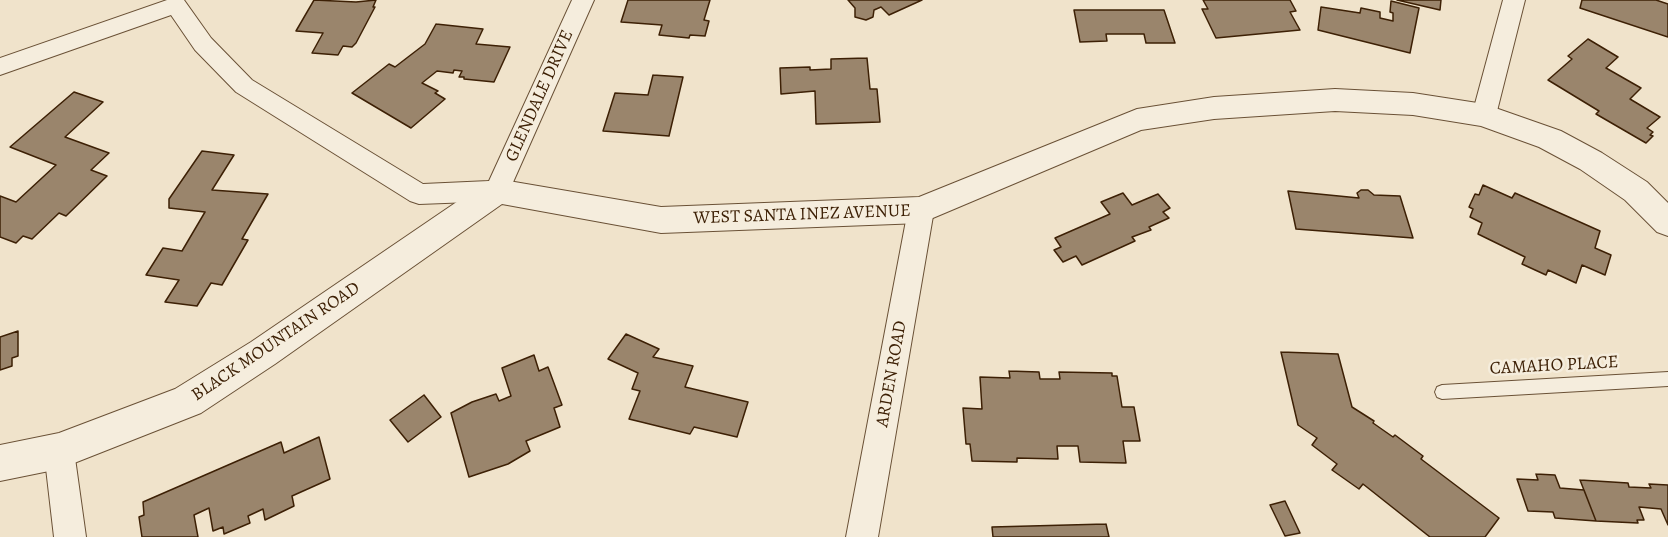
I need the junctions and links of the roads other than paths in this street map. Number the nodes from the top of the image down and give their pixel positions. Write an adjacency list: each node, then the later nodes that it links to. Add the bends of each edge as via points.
1 (583, 0): 6 (street, GLENDALE DRIVE)
2 (1514, 0): 5 (street)
3 (177, 3): 4 (street, WEST SANTA INEZ AVENUE); 6 (street, WEST SANTA INEZ AVENUE, via 203,44 244,86 419,194)
4 (0, 67)
5 (1484, 115): 7 (street, WEST SANTA INEZ AVENUE, via 1413,104 1335,100 1214,108 1137,120); 8 (street, WEST SANTA INEZ AVENUE, via 1550,139 1591,161 1636,191)
6 (497, 191): 7 (street, WEST SANTA INEZ AVENUE, via 662,220); 11 (street, BLACK MOUNTAIN ROAD, via 188,401)
7 (921, 210): 14 (street, ARDEN ROAD)
8 (1668, 223)
9 (1668, 379): 10 (lane, CAMAHO PLACE)
10 (1442, 392)
11 (59, 451): 12 (street, BLACK MOUNTAIN ROAD); 13 (street)
12 (0, 463)
13 (70, 537)
14 (862, 537)

